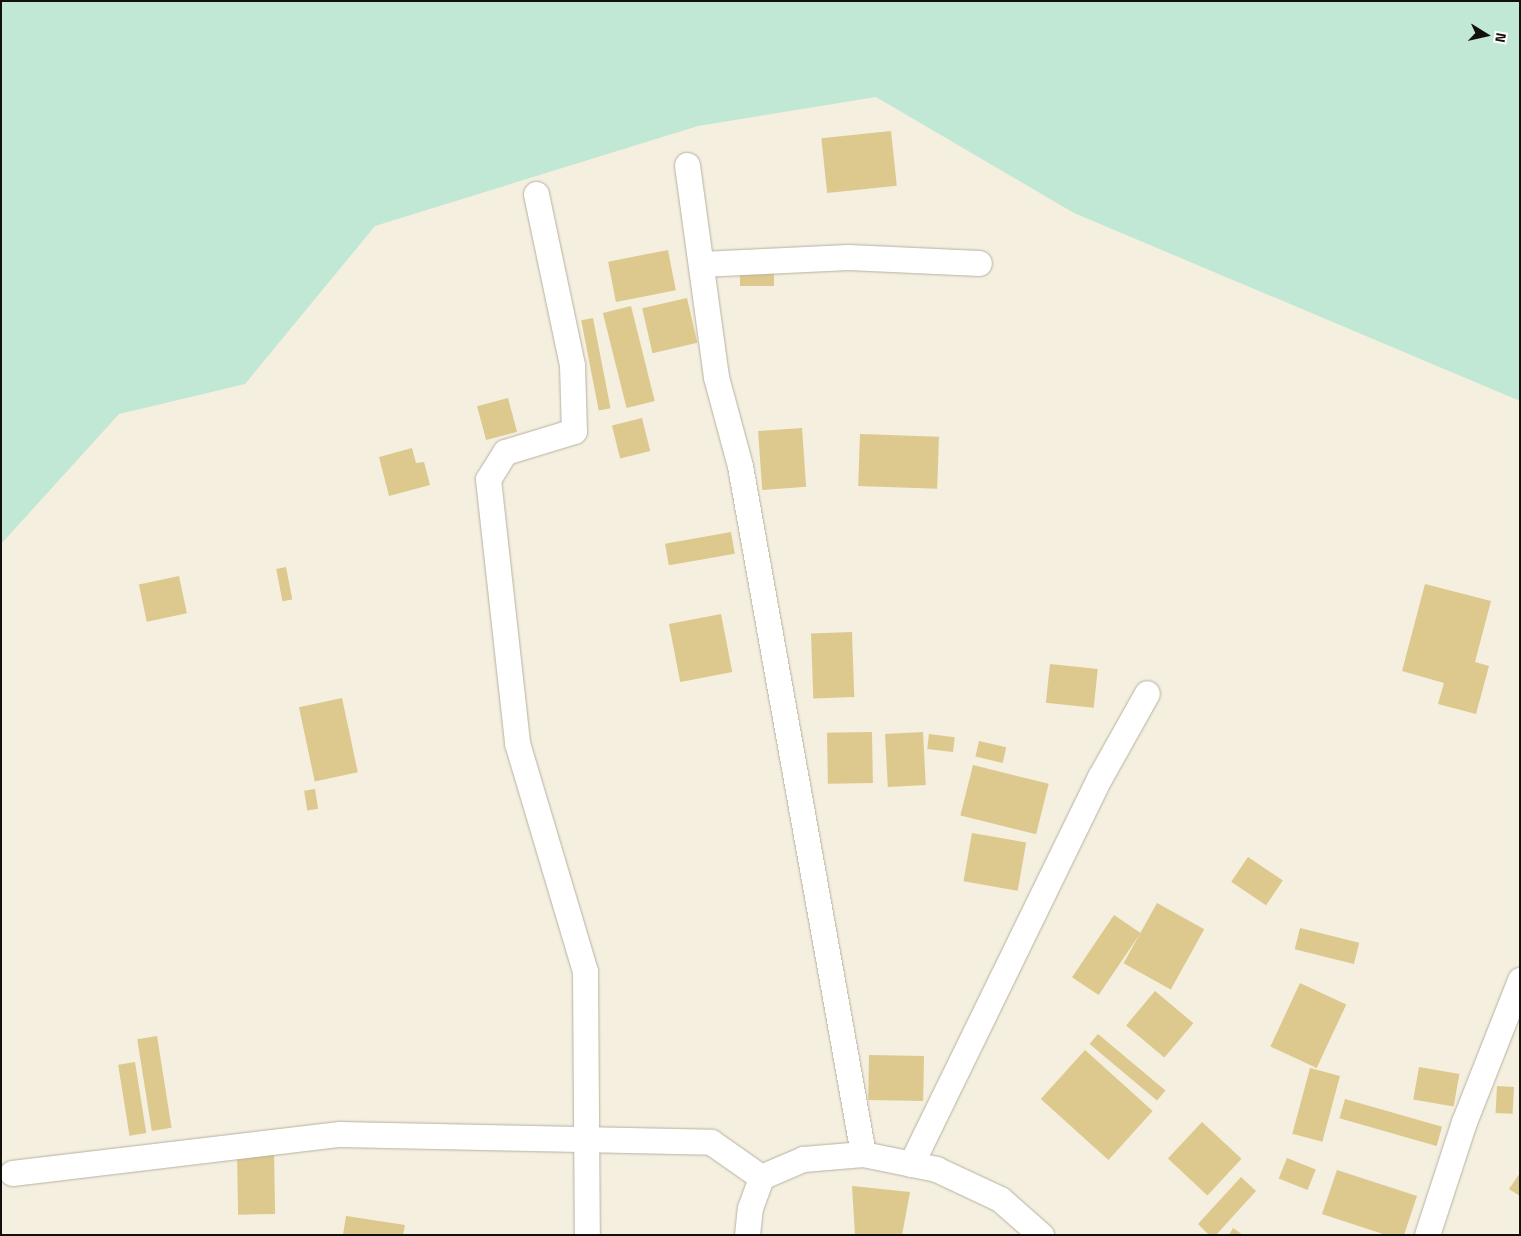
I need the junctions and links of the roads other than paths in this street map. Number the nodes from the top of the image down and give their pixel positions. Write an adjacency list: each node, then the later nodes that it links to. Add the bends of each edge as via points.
1 (687, 165): 4 (street)
2 (536, 194): 7 (street, via 572,365 574,431 505,452 488,479 517,743 585,971)
3 (979, 263): 4 (street, via 848,257)
4 (700, 264): 8 (street, via 716,377 740,466)
5 (1147, 693): 9 (street, via 1100,777)
6 (1520, 980): 15 (street, via 1464,1122)
7 (588, 1138): 10 (street, via 340,1134); 11 (street, via 711,1142); 12 (street)
8 (863, 1154): 9 (street); 11 (street, via 803,1159)
9 (911, 1164): 14 (street, via 936,1169 1000,1199)
10 (12, 1173)
11 (761, 1177): 13 (street, via 750,1208)
12 (587, 1235)
13 (748, 1235)
14 (1041, 1235)
15 (1427, 1235)

